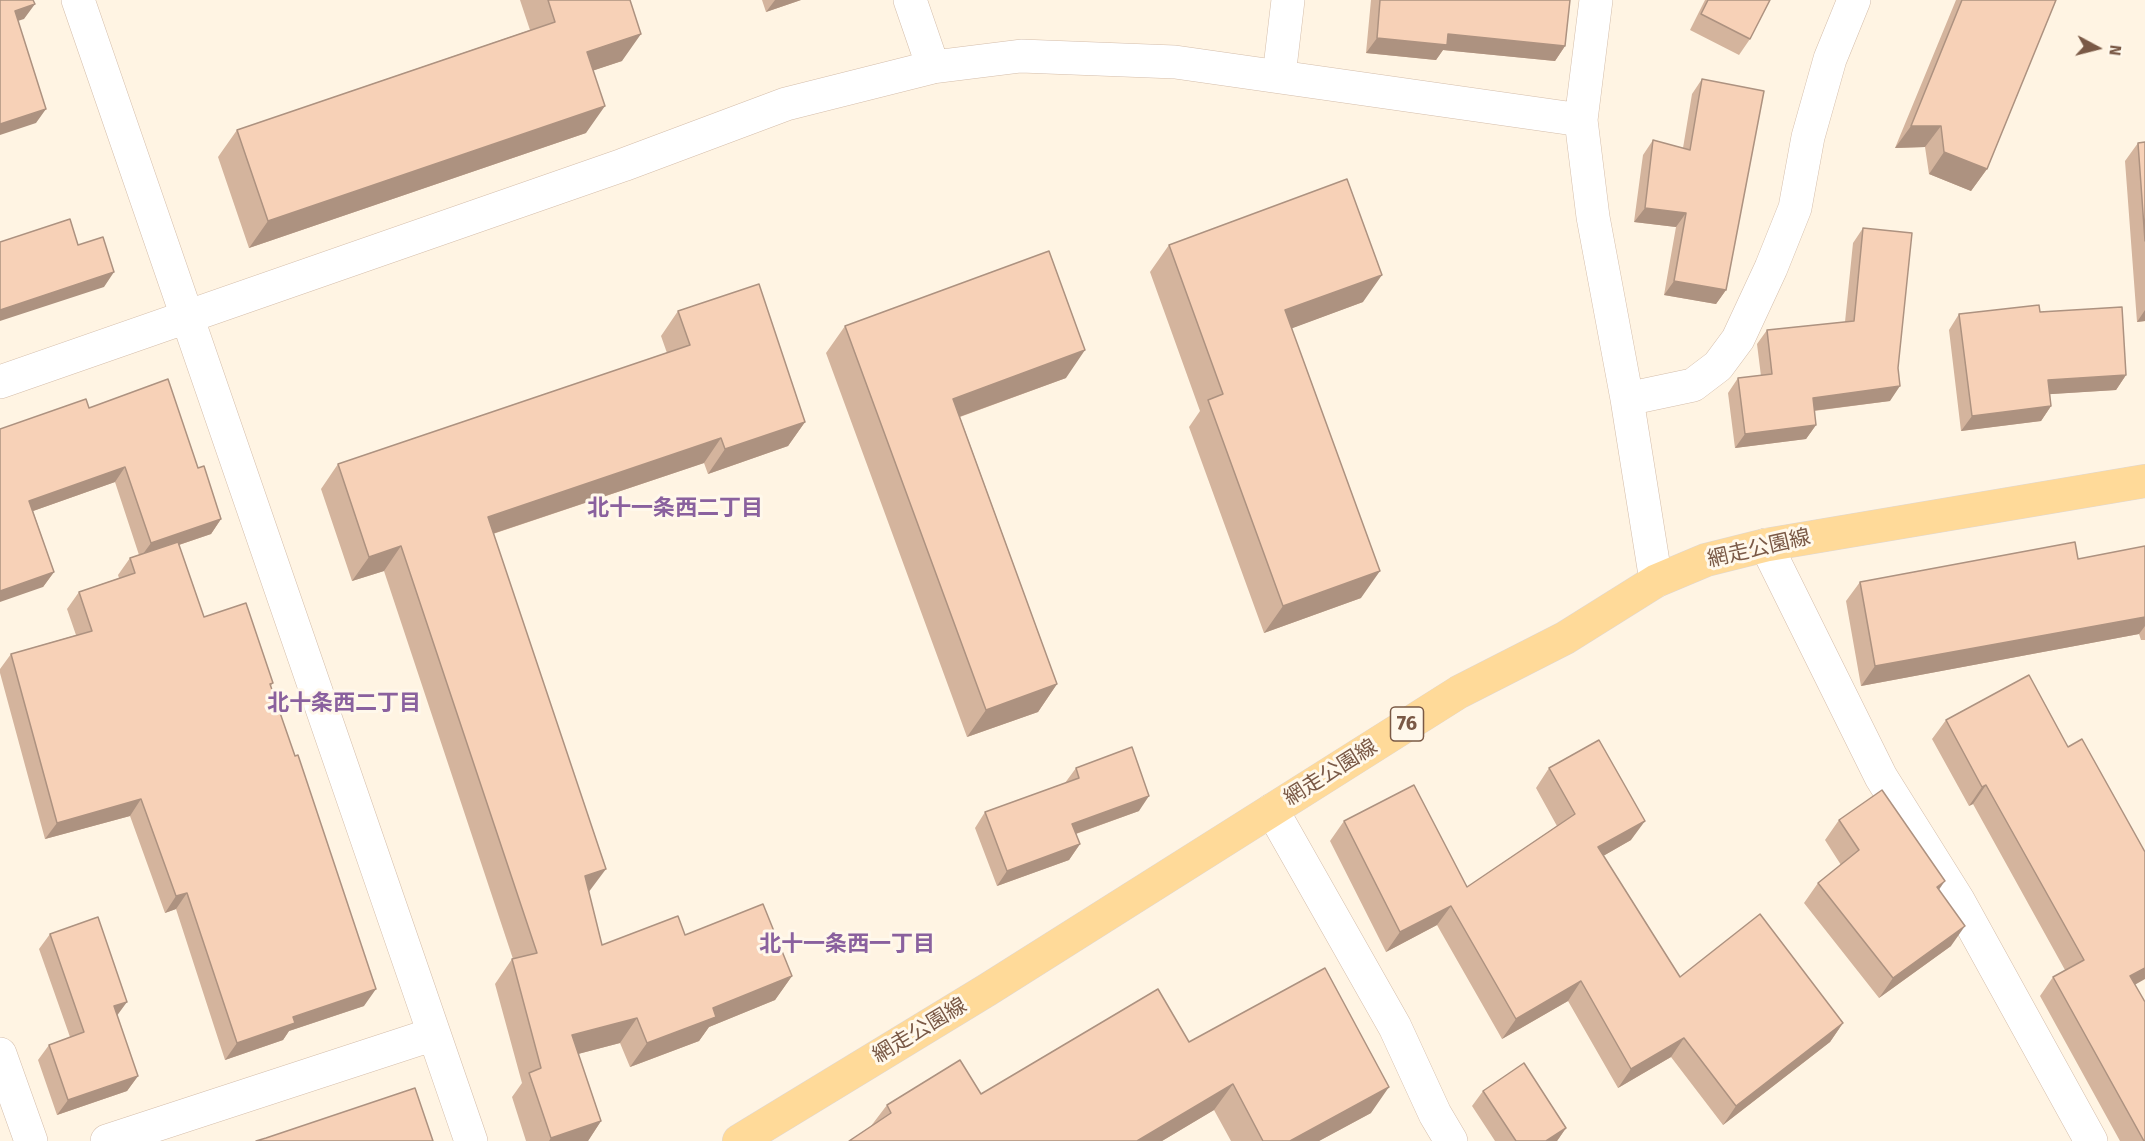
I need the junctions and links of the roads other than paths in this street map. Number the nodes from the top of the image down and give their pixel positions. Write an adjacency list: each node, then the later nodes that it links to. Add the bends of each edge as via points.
1 (78, 0): 9 (street)
2 (910, 0): 6 (street)
3 (1288, 0): 7 (street)
4 (1596, 0): 8 (street)
5 (1854, 0): 11 (street, via 1830,59 1811,126 1795,208 1738,339 1718,366 1693,385)
6 (933, 67): 7 (street, via 1021,56 1175,62); 9 (street, via 786,104)
7 (1279, 76): 8 (street)
8 (1581, 120): 11 (street, via 1593,217)
9 (186, 318): 10 (street); 16 (street)
10 (0, 382)
11 (1627, 399): 14 (street)
12 (2145, 481): 13 (main road, 網走公園線 / 76)
13 (1766, 545): 14 (main road, 網走公園線 / 76, via 1706,560); 23 (street, via 1881,777 1958,900)
14 (1656, 581): 15 (main road, 網走公園線 / 76, via 1564,638 1459,692)
15 (1272, 810): 21 (main road, 網走公園線 / 76); 22 (street, via 1395,1027)
16 (434, 1034): 19 (street); 20 (street)
17 (0, 1054): 18 (street)
18 (31, 1141)
19 (107, 1141)
20 (471, 1141)
21 (739, 1141)
22 (1451, 1141)
23 (2091, 1141)

